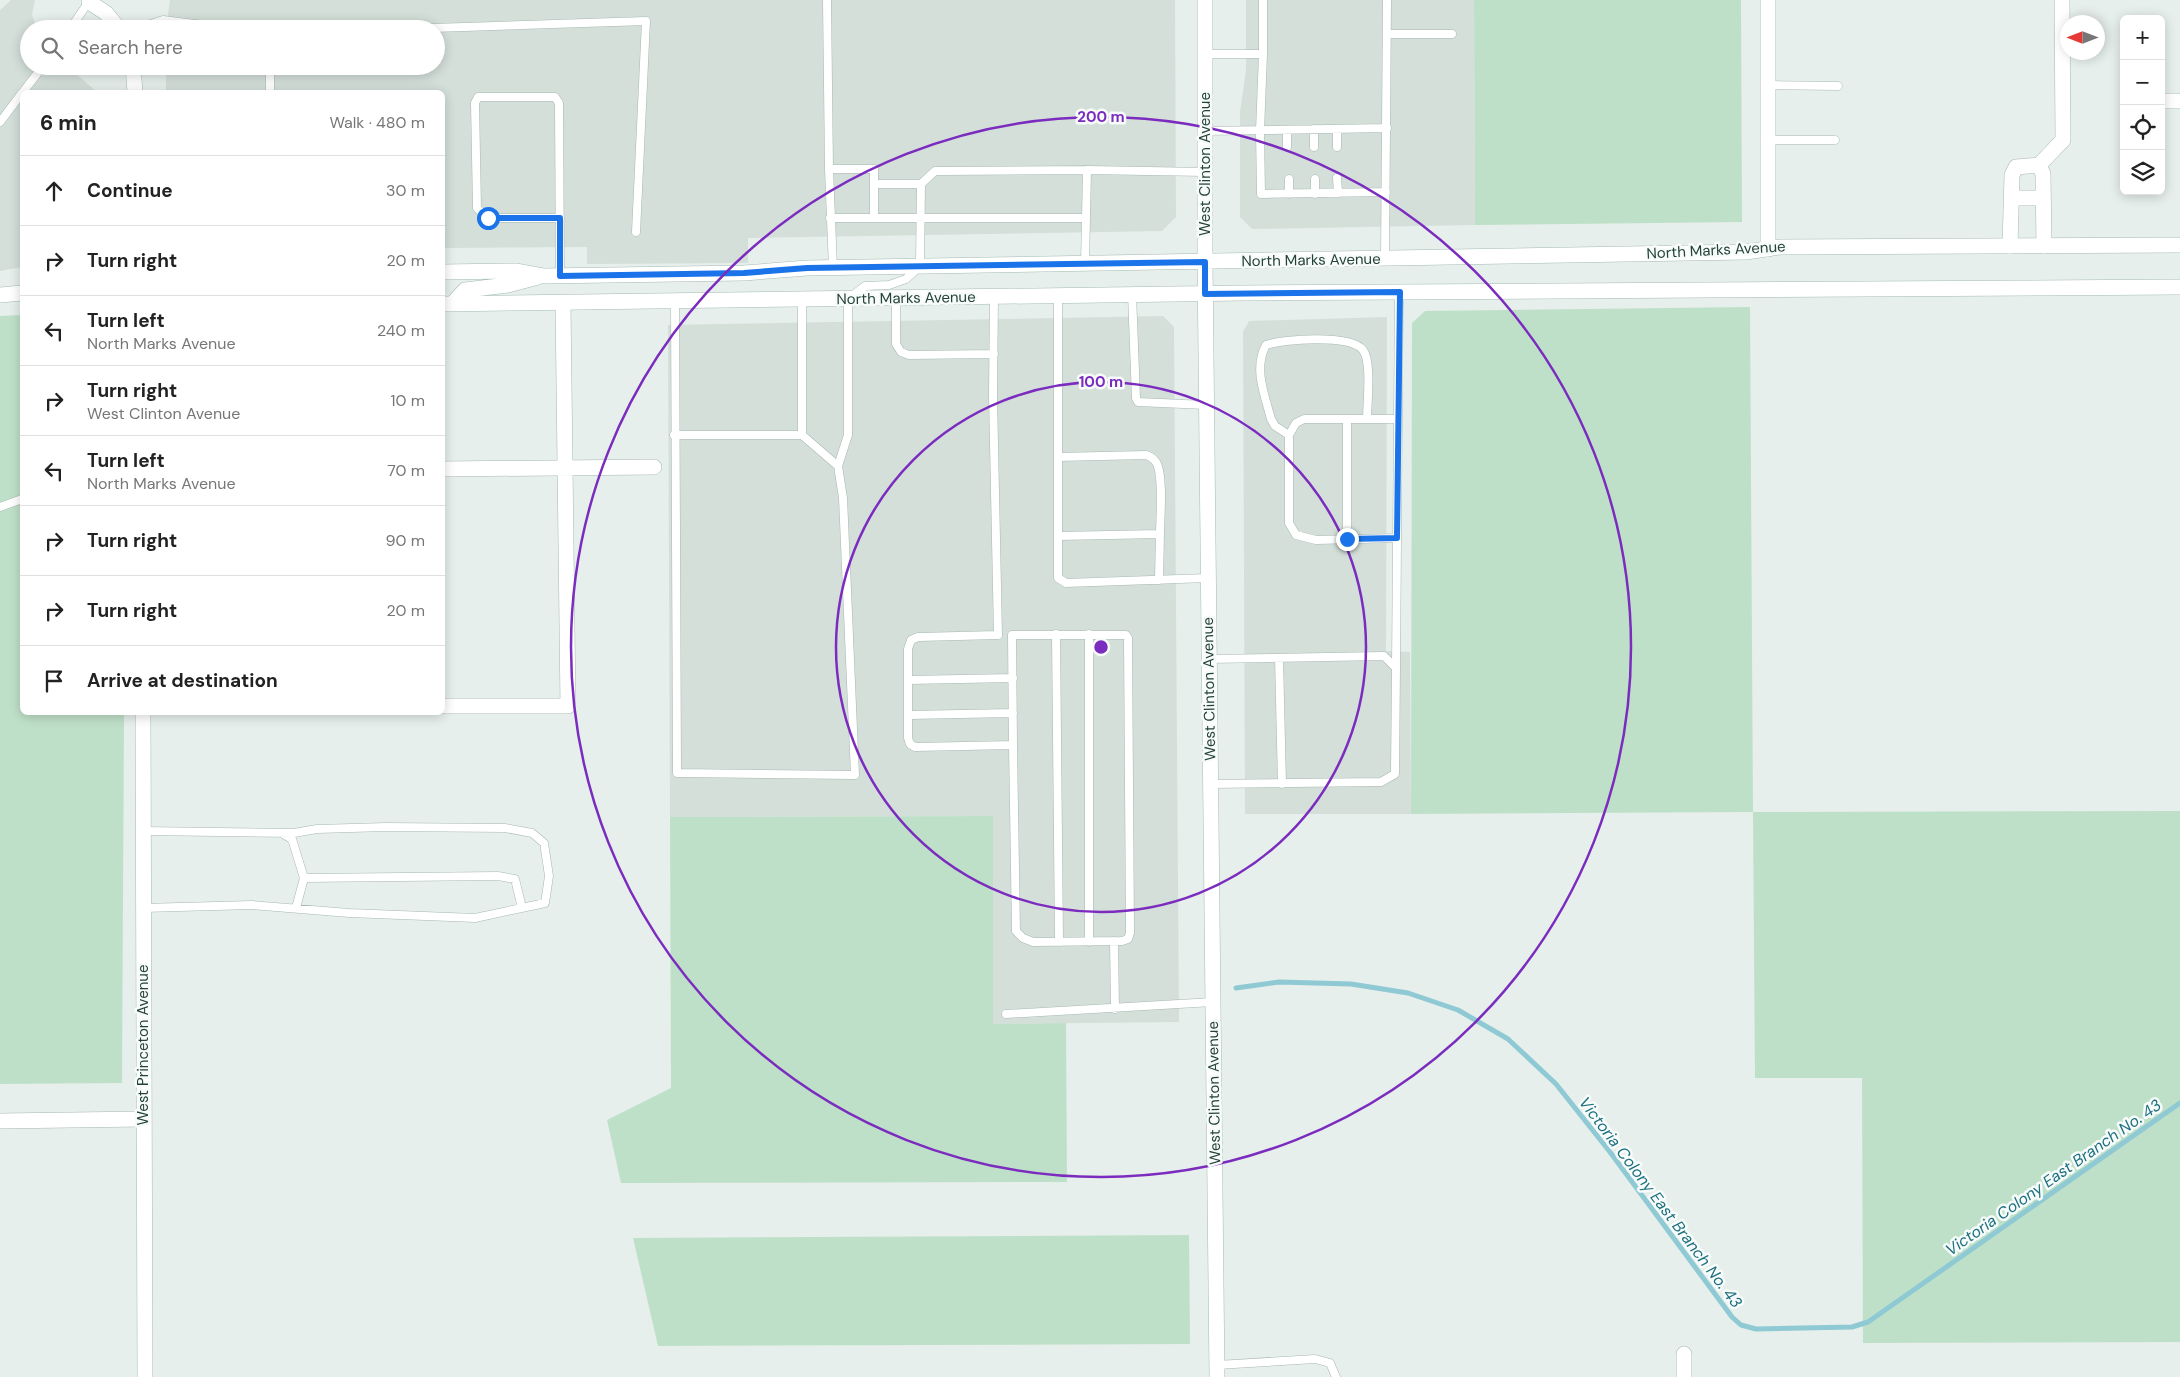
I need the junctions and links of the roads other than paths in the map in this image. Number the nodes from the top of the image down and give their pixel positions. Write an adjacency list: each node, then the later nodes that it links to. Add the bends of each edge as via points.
1 (827, 0): 39 (lane)
2 (1205, 0): 13 (main road, West Clinton Avenue)
3 (1263, 0): 14 (lane)
4 (1387, 0): 11 (lane)
5 (1768, 0): 18 (main road)
6 (2062, 0): 38 (main road, via 2063,140)
7 (89, 1): 8 (lane); 9 (main road)
8 (76, 20)
9 (112, 20)
10 (445, 28): 58 (lane, via 646,21)
11 (1387, 34): 12 (lane); 27 (lane)
12 (1452, 34)
13 (1205, 54): 14 (lane); 31 (main road, West Clinton Avenue)
14 (1263, 54): 32 (lane)
15 (36, 75): 20 (lane)
16 (134, 75): 21 (main road)
17 (270, 75): 22 (lane)
18 (1768, 85): 19 (lane); 33 (main road)
19 (1838, 86)
20 (25, 90)
21 (135, 90)
22 (270, 90)
23 (20, 97): 26 (lane)
24 (2165, 101): 25 (main road)
25 (2180, 101)
26 (0, 122)
27 (1386, 128): 28 (lane); 47 (lane)
28 (1336, 129): 30 (lane); 35 (lane)
29 (1287, 130): 30 (lane); 32 (lane); 37 (lane)
30 (1314, 130): 36 (lane)
31 (1205, 131): 32 (lane); 41 (main road, West Clinton Avenue)
32 (1260, 131): 49 (lane, via 1261,194)
33 (1768, 140): 34 (lane); 62 (main road)
34 (1835, 140)
35 (1337, 146)
36 (1314, 147)
37 (1287, 148)
38 (2039, 165): 51 (main road, via 2016,167 2012,175); 52 (main road, via 2043,174)
39 (829, 168): 45 (lane, via 874,169); 56 (lane)
40 (1087, 170): 41 (lane); 46 (lane, via 935,171); 57 (lane)
41 (1205, 172): 64 (main road, West Clinton Avenue)
42 (1337, 178): 48 (lane)
43 (1289, 179): 49 (lane)
44 (1315, 179): 50 (lane)
45 (874, 184): 46 (lane); 54 (lane)
46 (921, 184): 53 (lane)
47 (1386, 192): 48 (lane); 63 (lane)
48 (1338, 193): 50 (lane)
49 (1289, 194): 50 (lane)
50 (1315, 194)
51 (2011, 198): 52 (main road); 60 (main road)
52 (2043, 198): 61 (main road)
53 (920, 216): 54 (lane); 57 (lane); 66 (lane)
54 (874, 217): 56 (lane)
55 (560, 218): 55 (lane, via 488,218 477,208 475,103 478,97 555,97 559,103); 70 (lane)
56 (830, 218): 67 (lane)
57 (1086, 218): 65 (lane)
58 (636, 232)
59 (2180, 245): 61 (main road, North Marks Avenue)
60 (2010, 246): 61 (main road, North Marks Avenue); 62 (main road, North Marks Avenue)
61 (2044, 246)
62 (1768, 249): 63 (main road, North Marks Avenue)
63 (1385, 258): 64 (main road, North Marks Avenue)
64 (1205, 262): 65 (main road, North Marks Avenue); 75 (main road, West Clinton Avenue)
65 (1085, 264): 66 (main road, North Marks Avenue)
66 (920, 266): 67 (main road, North Marks Avenue); 81 (lane, via 906,279 865,286)
67 (833, 268): 70 (main road, North Marks Avenue)
68 (445, 272): 69 (main road, North Marks Avenue, via 517,271)
69 (544, 276): 70 (main road, North Marks Avenue); 84 (main road, via 508,285 464,290)
70 (560, 276)
71 (2180, 287): 72 (main road, North Marks Avenue)
72 (1400, 292): 75 (main road, North Marks Avenue); 89 (lane)
73 (20, 293): 76 (main road)
74 (1132, 294): 75 (main road, North Marks Avenue); 78 (main road, North Marks Avenue); 86 (lane, via 1138,402)
75 (1205, 294): 86 (main road, West Clinton Avenue)
76 (0, 295)
77 (994, 296): 78 (main road, North Marks Avenue); 79 (main road, North Marks Avenue); 85 (lane)
78 (1058, 296): 93 (lane)
79 (896, 298): 81 (main road, North Marks Avenue); 85 (lane, via 896,344 900,352 909,355)
80 (802, 299): 81 (main road, North Marks Avenue); 82 (main road, North Marks Avenue); 91 (lane)
81 (848, 299): 94 (lane, via 848,435)
82 (675, 301): 83 (main road, North Marks Avenue); 90 (lane)
83 (563, 303): 84 (main road, North Marks Avenue); 96 (main road)
84 (447, 304)
85 (994, 354): 108 (lane)
86 (1206, 404): 104 (main road, West Clinton Avenue)
87 (1347, 419): 88 (lane); 92 (lane, via 1304,419 1296,423); 103 (lane)
88 (1367, 419): 89 (lane); 92 (lane, via 1367,362 1363,350 1337,340 1278,341 1266,345 1260,355 1259,368 1271,419 1275,426)
89 (1398, 419): 102 (lane)
90 (674, 435): 91 (lane); 94 (lane, via 677,772 855,775 843,498)
91 (802, 435): 94 (lane)
92 (1290, 435): 103 (lane, via 1289,523 1296,535 1316,540)
93 (1058, 457): 100 (lane, via 1146,455 1153,459 1159,473); 101 (lane)
94 (838, 466)
95 (654, 467): 96 (main road)
96 (565, 468): 97 (main road); 115 (main road, via 568,706)
97 (445, 469)
98 (20, 499): 99 (lane)
99 (0, 507)
100 (1160, 534): 101 (lane); 105 (lane)
101 (1058, 536): 105 (lane, via 1058,578 1066,583)
102 (1397, 538): 103 (lane); 112 (lane)
103 (1347, 539)
104 (1208, 578): 105 (lane); 111 (main road, West Clinton Avenue)
105 (1159, 580)
106 (1056, 634): 107 (lane); 109 (lane); 129 (lane)
107 (1089, 634): 128 (lane, via 1122,634 1128,638 1130,933 1128,939); 130 (lane)
108 (998, 635): 109 (lane); 114 (lane, via 918,637 910,640)
109 (1012, 635): 113 (lane)
110 (1279, 658): 111 (lane); 112 (lane, via 1384,656); 121 (lane)
111 (1209, 659): 120 (main road, West Clinton Avenue)
112 (1396, 668): 121 (lane, via 1395,774 1381,782)
113 (1013, 678): 114 (lane); 116 (lane)
114 (908, 680): 118 (lane)
115 (445, 706)
116 (1013, 713): 118 (lane); 119 (lane)
117 (143, 715): 122 (main road, West Princeton Avenue)
118 (908, 715): 119 (lane, via 908,738 915,746)
119 (1013, 745): 129 (lane, via 1016,931 1033,942)
120 (1211, 784): 121 (lane); 131 (main road, West Clinton Avenue)
121 (1282, 784)
122 (142, 830): 123 (lane); 125 (main road, West Princeton Avenue)
123 (280, 832): 124 (lane, via 292,839); 127 (lane, via 386,826 505,828 532,833 544,843 549,876 545,903)
124 (304, 878): 126 (lane); 127 (lane, via 506,877 515,879)
125 (143, 908): 126 (lane, via 252,905); 134 (main road, West Princeton Avenue)
126 (296, 908): 127 (lane, via 475,918)
127 (522, 908)
128 (1114, 941): 130 (lane); 132 (lane)
129 (1059, 942): 130 (lane)
130 (1089, 942)
131 (1213, 1002): 132 (lane); 137 (main road, West Clinton Avenue)
132 (1115, 1009): 133 (lane)
133 (1006, 1014)
134 (143, 1118): 135 (main road); 138 (main road, West Princeton Avenue)
135 (0, 1121)
136 (1684, 1354): 140 (main road)
137 (1217, 1371): 139 (lane, via 1315,1358 1330,1363)
138 (145, 1377)
139 (1336, 1377)
140 (1684, 1377)

